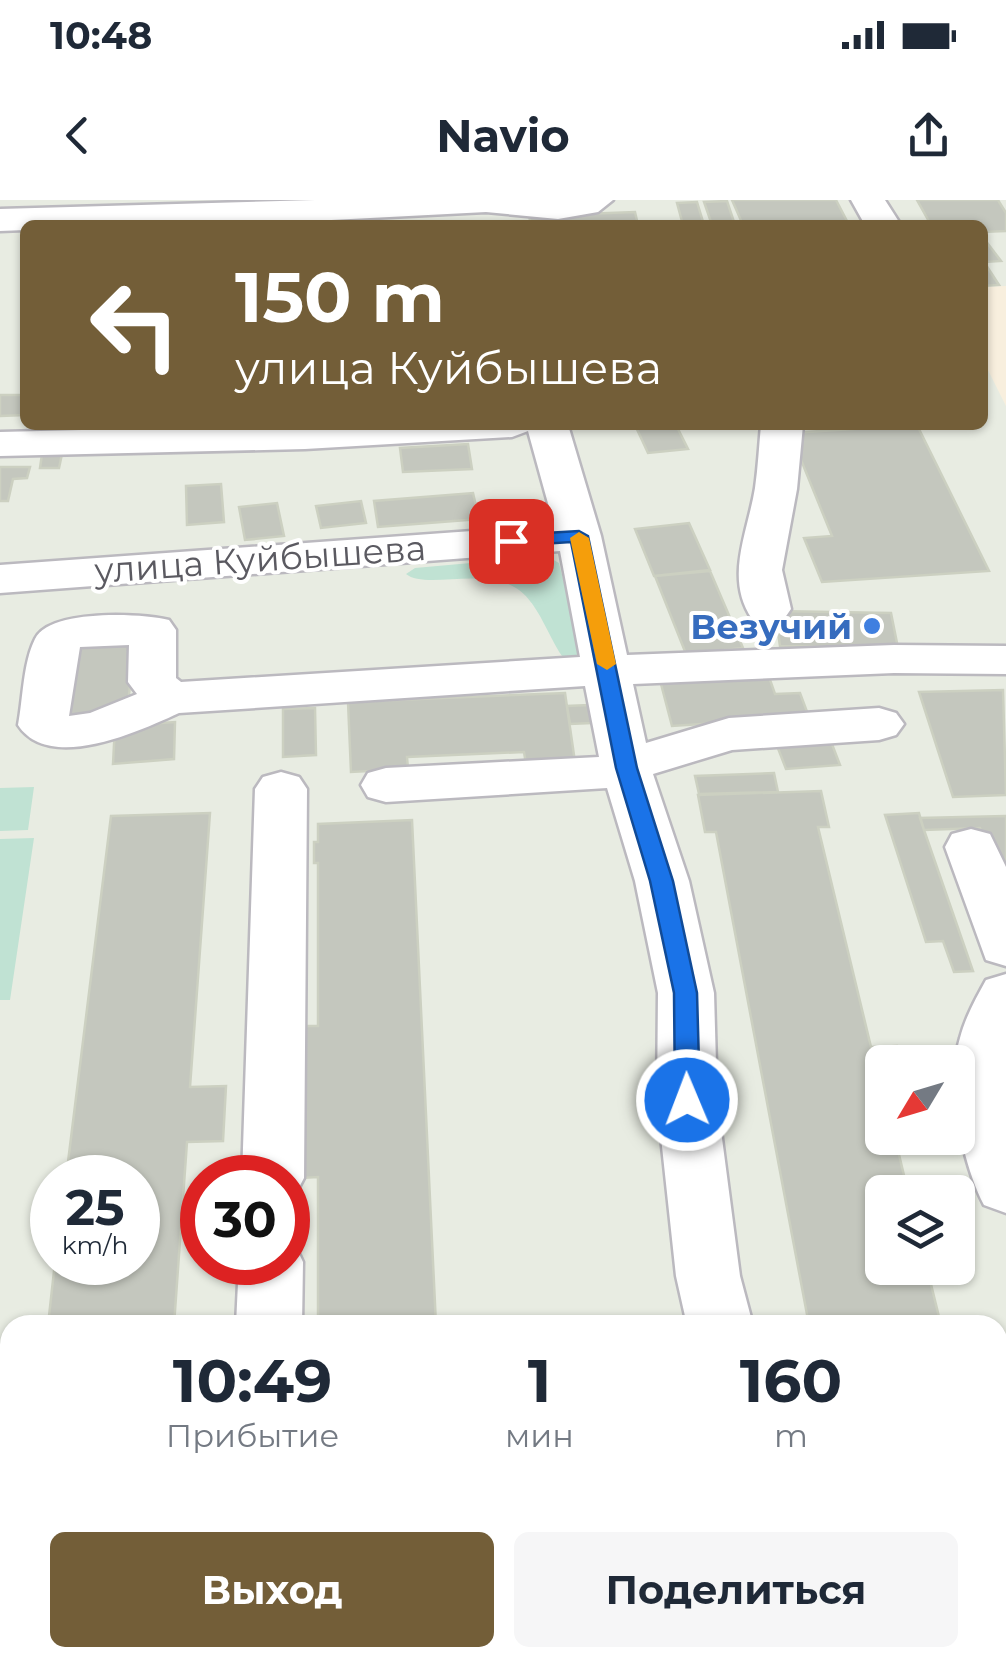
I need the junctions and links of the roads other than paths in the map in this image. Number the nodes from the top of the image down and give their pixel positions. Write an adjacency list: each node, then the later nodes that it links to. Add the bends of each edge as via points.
1 (596, 200): 3 (street)
2 (286, 205): 3 (street); 4 (street)
3 (488, 209)
4 (112, 220)
5 (423, 430): 8 (street)
6 (547, 430): 9 (street)
7 (782, 430): 11 (street, via 759,570)
8 (0, 444)
9 (550, 530): 10 (street, улица Куйбышева); 13 (street)
10 (0, 579)
11 (768, 609)
12 (1006, 660): 13 (street)
13 (608, 670): 14 (street); 16 (street)
14 (170, 698)
15 (879, 724): 16 (street, via 729,734)
16 (626, 768): 17 (street); 26 (street, via 662,881 686,993 687,1100)
17 (386, 784)
18 (281, 789): 22 (street)
19 (971, 846): 20 (street)
20 (1006, 946)
21 (1006, 996): 23 (street, via 988,1039 980,1104)
22 (273, 1155)
23 (1006, 1188)
24 (270, 1285): 25 (street)
25 (269, 1315)
26 (718, 1315)

